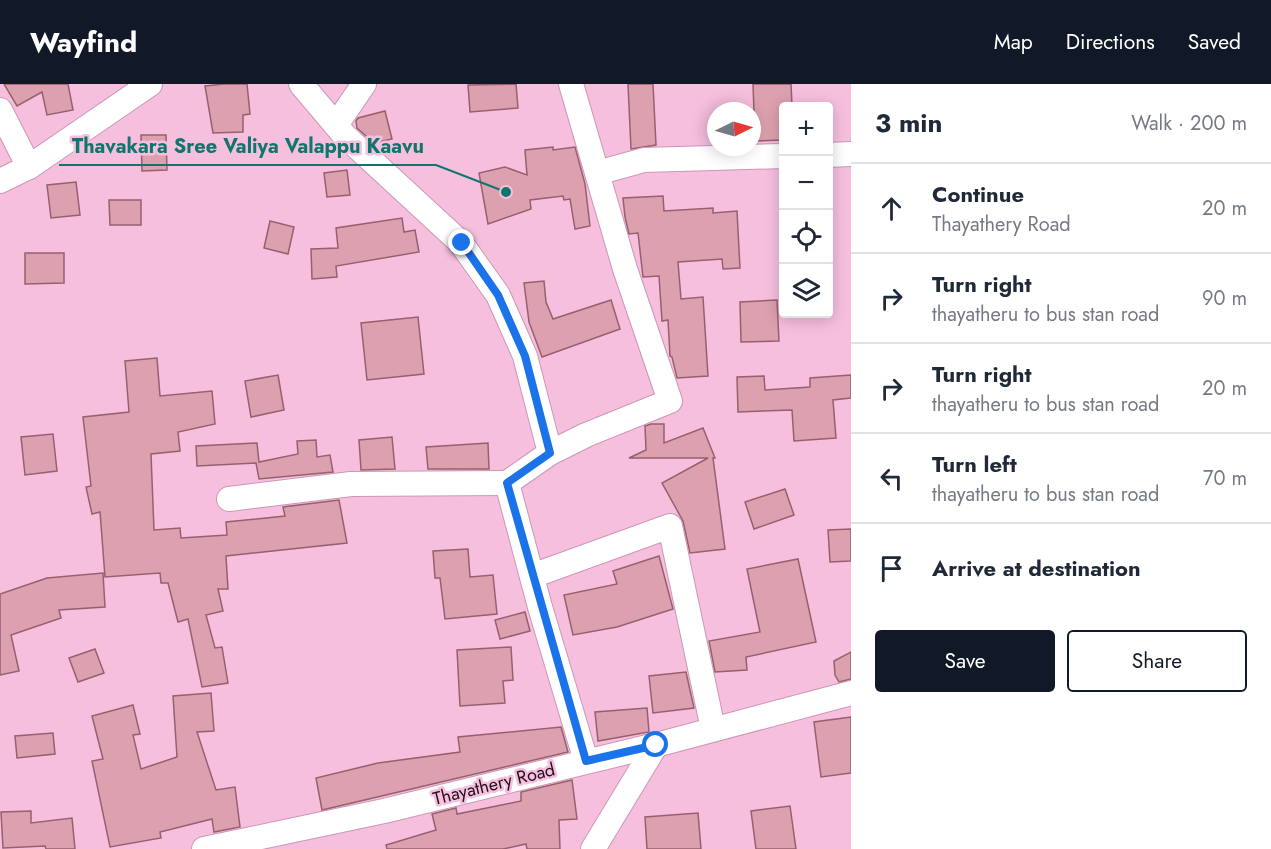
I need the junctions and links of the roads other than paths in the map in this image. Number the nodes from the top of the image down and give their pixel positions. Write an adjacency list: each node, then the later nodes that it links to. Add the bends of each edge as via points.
1 (150, 84): 10 (street)
2 (301, 84): 6 (street)
3 (364, 84): 6 (street)
4 (572, 84): 11 (street)
5 (0, 110): 10 (street)
6 (336, 125): 13 (street, via 462,243 498,295 525,356)
7 (851, 154): 8 (street)
8 (833, 155)
9 (779, 156): 11 (street, via 644,160)
10 (29, 167): 12 (street)
11 (597, 173): 13 (street, via 670,401)
12 (0, 182)
13 (550, 453): 14 (street)
14 (507, 483): 15 (street, via 351,484); 16 (street)
15 (229, 498)
16 (532, 576): 18 (street, via 670,526); 20 (street)
17 (851, 693): 18 (street, Thayathery Road)
18 (713, 729): 19 (street, Thayathery Road)
19 (656, 745): 20 (street, Thayathery Road); 22 (street)
20 (586, 761): 21 (street, Thayathery Road, via 384,811)
21 (204, 849)
22 (593, 849)

